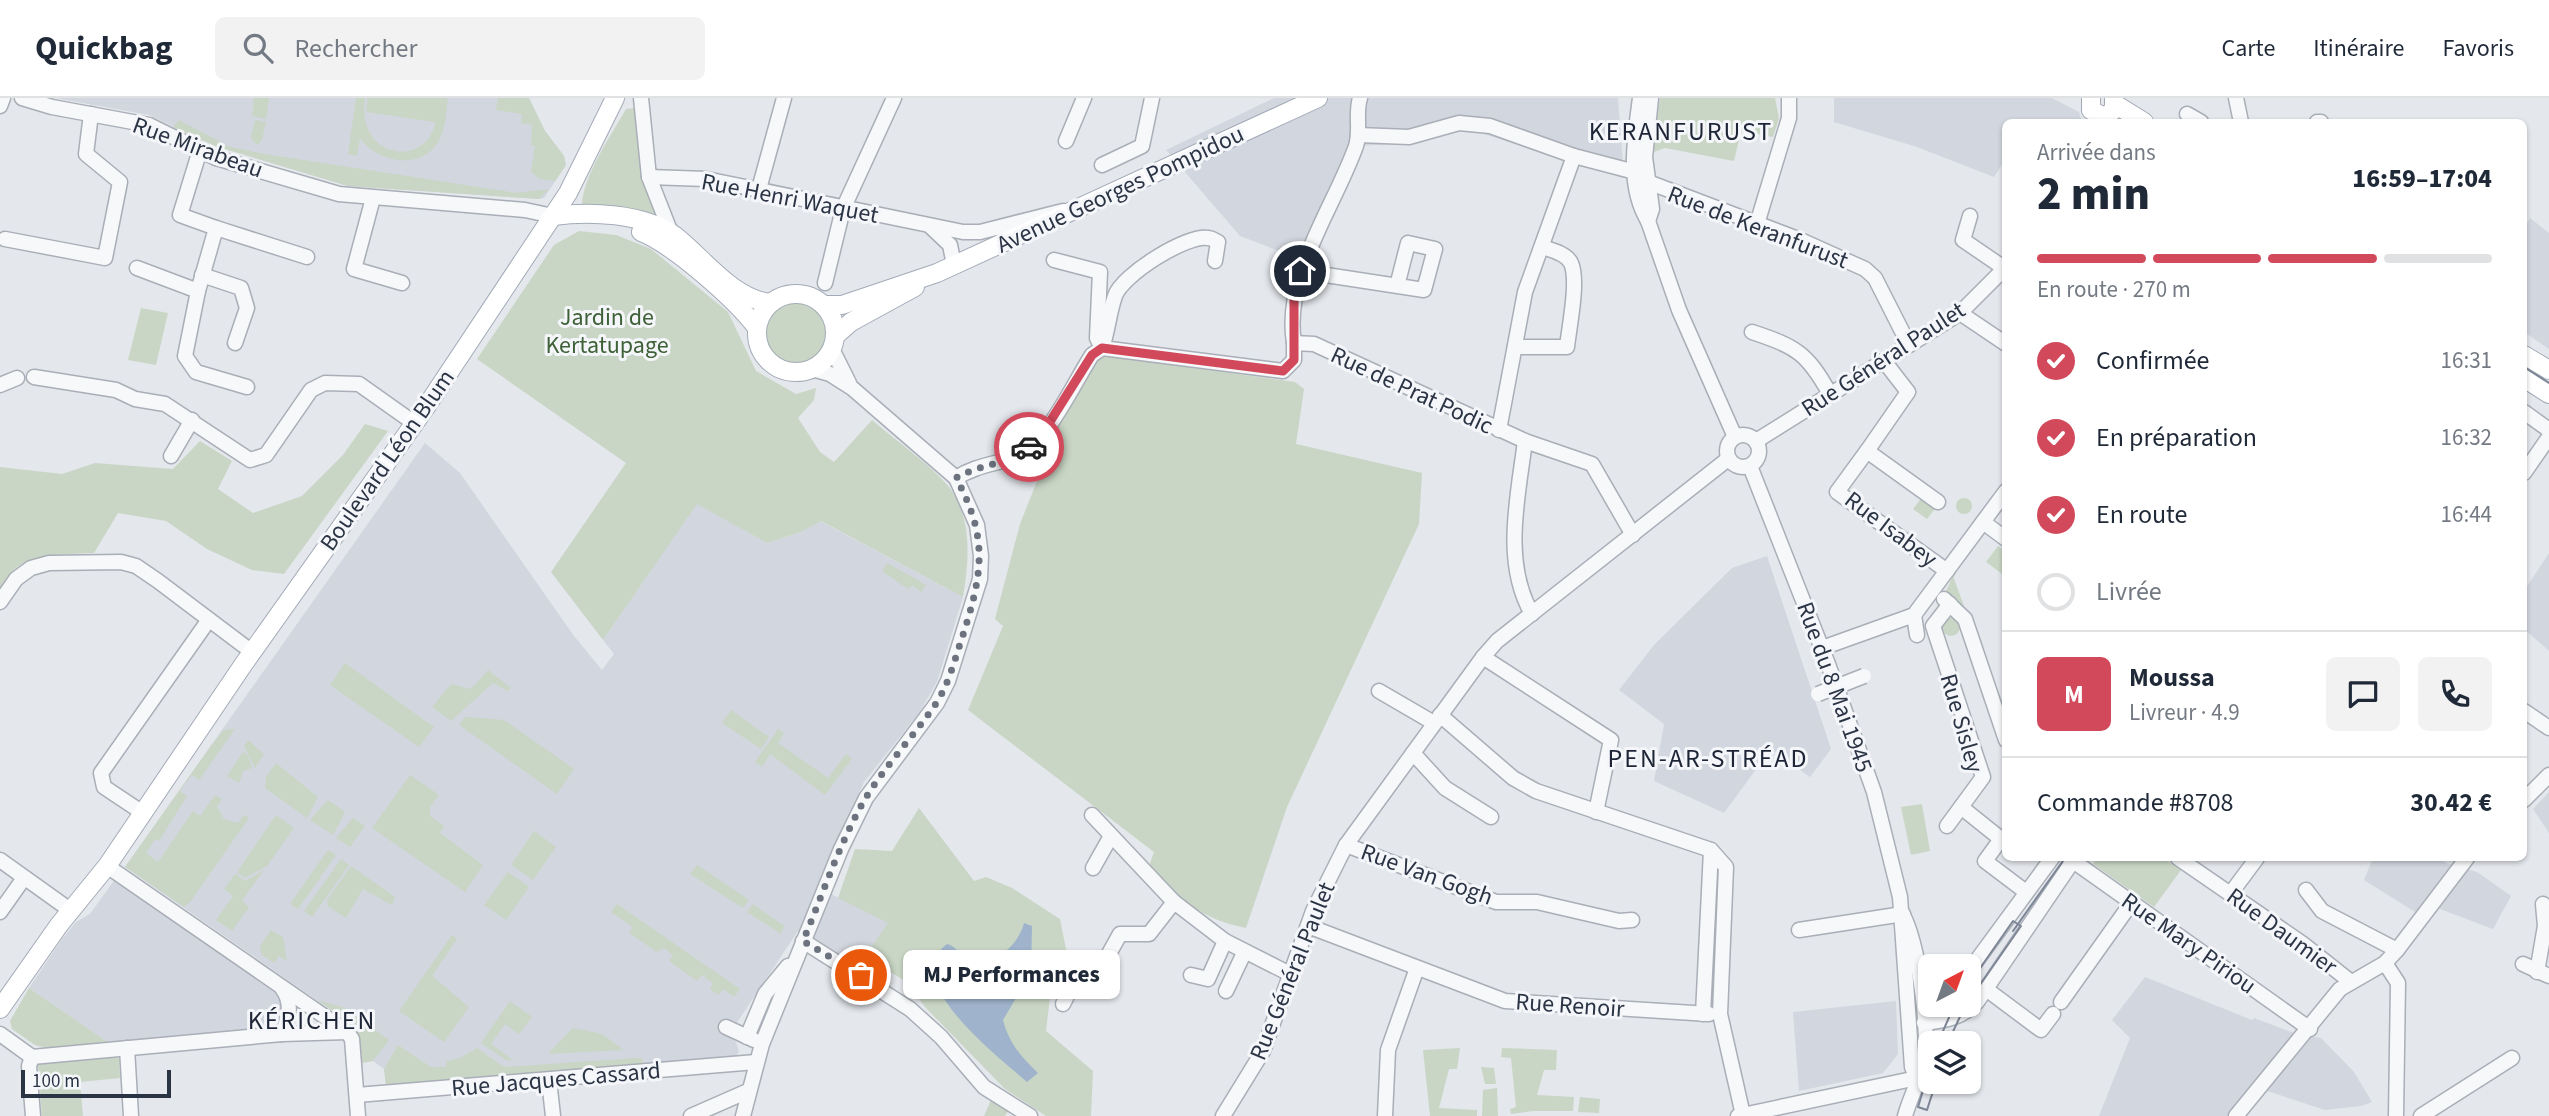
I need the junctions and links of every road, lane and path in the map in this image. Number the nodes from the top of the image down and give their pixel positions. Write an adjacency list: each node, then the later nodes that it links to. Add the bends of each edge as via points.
1 (3, 98): 16 (street)
2 (22, 98): 18 (street, Rue Mirabeau)
3 (615, 98): 35 (main road, Boulevard Léon Blum)
4 (641, 98): 29 (street)
5 (784, 98): 31 (street)
6 (894, 98): 34 (street)
7 (1084, 98): 24 (street)
8 (1152, 98): 27 (street, Avenue Georges Pompidou, via 1142,146)
9 (1345, 98): 15 (street)
10 (1640, 98): 28 (street)
11 (1651, 98): 30 (street, via 1645,157)
12 (1789, 98): 38 (street, via 1789,118)
13 (2236, 98): 22 (street)
14 (1311, 100): 33 (main road, Avenue Georges Pompidou)
15 (1358, 104): 23 (street)
16 (0, 106)
17 (2100, 109): 20 (main road)
18 (91, 114): 25 (street, Rue Mirabeau, via 149,125); 43 (street, via 86,154 120,182 105,258)
19 (2187, 114): 21 (street)
20 (2134, 119)
21 (2196, 119)
22 (2240, 119)
23 (1358, 135): 26 (street, via 1409,137 1459,122 1492,127); 52 (street, via 1333,204)
24 (1066, 141)
25 (200, 150): 32 (street, Rue Mirabeau, via 339,194); 40 (street, via 180,215)
26 (1574, 156): 28 (street); 45 (street)
27 (1102, 165)
28 (1635, 172): 37 (street, via 1641,210)
29 (649, 177): 31 (street, Rue Henri Waquet, via 706,178); 42 (street)
30 (1648, 183): 37 (street, via 1652,209); 38 (street, Rue de Keranfurust)
31 (759, 189): 34 (street, Rue Henri Waquet)
32 (373, 198): 35 (street, Rue Mirabeau); 56 (street, via 354,269)
33 (1083, 207): 41 (street, Rue Henri Waquet); 49 (main road, Avenue Georges Pompidou)
34 (843, 209): 39 (street, Rue Henri Waquet); 57 (street)
35 (553, 216): 42 (main road, via 596,214); 63 (main road, via 620,225 652,236); 86 (main road, Boulevard Léon Blum)
36 (1970, 216): 50 (street, Rue Général Paulet, via 1963,240)
37 (1648, 221): 90 (street, via 1679,310)
38 (1758, 224): 69 (street, Rue de Keranfurust, via 1865,268 1875,278)
39 (931, 227): 41 (street, Rue Henri Waquet); 44 (street)
40 (216, 228): 46 (street); 55 (street)
41 (963, 232): 44 (street)
42 (671, 233): 60 (main road, via 750,298)
43 (5, 239)
44 (950, 245): 49 (street)
45 (1542, 247): 70 (street, via 1524,292); 70 (street, via 1562,254 1571,263 1567,347)
46 (307, 257)
47 (1054, 260): 71 (street, via 1100,272 1097,338)
48 (1215, 261): 71 (street, via 1218,242 1207,237 1142,265 1115,295)
49 (954, 265): 54 (main road, Avenue Georges Pompidou)
50 (2002, 266)
51 (137, 268): 59 (street)
52 (1300, 271): 58 (street); 68 (street, via 1294,296)
53 (2002, 271): 62 (street, Rue Général Paulet)
54 (937, 273): 61 (main road, Avenue Georges Pompidou, via 842,305); 67 (main road, Avenue Georges Pompidou, via 851,322)
55 (202, 275): 59 (street); 66 (street, via 241,288 247,308)
56 (402, 283)
57 (825, 284)
58 (1397, 286)
59 (198, 291): 80 (street, via 186,356 189,366)
60 (770, 303): 61 (main road, via 797,294); 63 (main road)
61 (823, 305): 67 (main road, via 832,319)
62 (1960, 313): 65 (street); 69 (street, Rue Général Paulet)
63 (757, 328): 74 (main road, via 759,349 772,365 792,373)
64 (1752, 332): 82 (street, via 1783,343 1811,361)
65 (2002, 341)
66 (234, 343)
67 (834, 343): 74 (main road, via 824,361); 81 (street, via 838,367)
68 (1294, 343): 71 (street, Rue de Prat Podic, via 1294,360 1283,371); 87 (street, Rue de Prat Podic, via 1314,344)
69 (1909, 345): 73 (street, Rue Général Paulet)
70 (1515, 347): 87 (street)
71 (1102, 348): 98 (street, via 1092,355 1039,439 1021,455 976,467)
72 (2527, 357): 75 (main road)
73 (1884, 361): 82 (street, Rue Général Paulet); 93 (street, Rue Isabey, via 1908,392)
74 (812, 369): 81 (street)
75 (2549, 370)
76 (34, 377): 85 (street, via 116,390 165,404)
77 (16, 378): 79 (street)
78 (2527, 379): 83 (main road)
79 (0, 385)
80 (247, 387)
81 (852, 387): 98 (street)
82 (1830, 394): 92 (street, Rue Général Paulet)
83 (2549, 394)
84 (2527, 414): 88 (street)
85 (192, 420): 86 (street, via 250,460 266,455 311,390 325,383 359,384); 94 (street)
86 (414, 423): 113 (main road, Boulevard Léon Blum)
87 (1499, 430): 91 (street, Rue de Prat Podic)
88 (2549, 430)
89 (2549, 436): 97 (street)
90 (1735, 437): 92 (street, via 1746,435); 95 (street, via 1727,447)
91 (1525, 441): 102 (street, via 1592,464); 108 (street, Rue de Prat Podic, via 1514,534 1521,595)
92 (1756, 441): 96 (street, via 1759,455)
93 (1867, 451): 100 (street, Rue Isabey); 104 (street, Rue Isabey, via 1837,492)
94 (171, 456)
95 (1728, 459): 96 (street, via 1738,467); 102 (street, Rue Général Paulet)
96 (1750, 466): 112 (street, Rue du 8 Mai 1945)
97 (2527, 469)
98 (956, 478): 157 (street, via 979,539 980,579 975,601 942,692 866,798)
99 (2002, 496): 101 (street)
100 (1938, 502)
101 (1983, 522): 103 (street); 104 (street)
102 (1633, 535): 108 (street, Rue Général Paulet)
103 (2002, 537)
104 (1947, 571): 105 (street)
105 (1934, 589): 107 (street); 109 (street)
106 (0, 602): 110 (street, via 16,579 31,568 49,563 121,562 158,581)
107 (1950, 604): 120 (street, via 1965,619); 125 (street, Rue Sisley, via 1933,626 1983,777)
108 (1532, 614): 114 (street, Rue Général Paulet)
109 (1914, 615): 111 (street); 112 (street)
110 (208, 621): 113 (street); 127 (street, via 101,773 104,787)
111 (1917, 635)
112 (1822, 648): 152 (street, Rue du 8 Mai 1945, via 1874,792)
113 (253, 652): 127 (main road, Boulevard Léon Blum)
114 (1483, 657): 119 (street, Rue Général Paulet); 126 (street, via 1611,740)
115 (1864, 676): 117 (street, bridge)
116 (1379, 691): 119 (street)
117 (1818, 694)
118 (2527, 713): 121 (street)
119 (1437, 719): 122 (street, Rue Général Paulet); 126 (street, via 1513,778)
120 (2002, 728)
121 (2549, 728)
122 (1413, 753): 129 (street, via 1445,788); 132 (street, Rue Général Paulet)
123 (2549, 775): 124 (street)
124 (2527, 797)
125 (1961, 807): 130 (street); 145 (street, Rue Sisley, via 2001,839 1985,861)
126 (1596, 812): 133 (street)
127 (143, 813): 141 (main road, Boulevard Léon Blum)
128 (1092, 815): 131 (street)
129 (1491, 817)
130 (1947, 826)
131 (1111, 836): 142 (street); 147 (street)
132 (1346, 845): 153 (street, Rue Van Gogh, via 1496,902 1537,902); 154 (street, Rue Général Paulet)
133 (1711, 850): 174 (street); 175 (street, via 1726,867)
134 (0, 860): 143 (street)
135 (2050, 861): 145 (street)
136 (2071, 861): 170 (street)
137 (2075, 861): 148 (street, Rue Mary Piriou)
138 (2183, 861): 146 (street, Rue Daumier)
139 (2255, 861): 146 (street)
140 (2465, 861): 158 (street)
141 (107, 866): 150 (main road, Boulevard Léon Blum); 168 (street)
142 (1093, 868)
143 (24, 878): 150 (street); 151 (street)
144 (2306, 890): 158 (street, via 2322,911)
145 (2026, 892): 160 (street)
146 (2231, 893): 169 (street, Rue Daumier)
147 (1174, 902): 156 (street); 172 (street, via 1149,934 1120,934 1101,968 1082,966)
148 (2132, 902): 170 (street, via 2041,1030); 179 (street, Rue Mary Piriou)
149 (2543, 904): 165 (street)
150 (71, 910): 173 (main road, Boulevard Léon Blum)
151 (0, 912)
152 (1902, 914): 155 (street); 161 (street, Rue du 8 Mai 1945); 189 (street, Rue du 8 Mai 1945, via 1912,1067)
153 (1632, 920)
154 (1308, 926): 164 (street, Rue Renoir); 167 (street, Rue Général Paulet)
155 (1799, 930)
156 (1225, 941): 159 (street); 166 (street, via 1208,979)
157 (801, 947): 183 (street, via 765,994); 184 (street); 200 (street, via 910,1009 984,1087)
158 (2397, 950): 162 (street)
159 (1244, 953): 167 (street); 171 (street)
160 (1981, 954)
161 (1918, 961)
162 (2385, 963): 169 (street); 205 (street, via 2398,983)
163 (2523, 964): 165 (street)
164 (1417, 968): 174 (street, Rue Renoir, via 1505,1001); 202 (street, via 1388,1050)
165 (2543, 974)
166 (1191, 975)
167 (1292, 975): 201 (street, Rue Général Paulet, via 1263,1051)
168 (277, 981): 180 (street); 182 (street, via 289,996 290,1011)
169 (2351, 982): 179 (street, via 2332,998)
170 (1986, 989): 177 (street, via 1968,1012)
171 (1226, 991)
172 (1063, 1004)
173 (0, 1009)
174 (1703, 1014): 175 (street, Rue Renoir)
175 (1720, 1014): 193 (street)
176 (1924, 1017): 177 (street, Rue du 8 Mai 1945)
177 (1924, 1023): 189 (street, Rue du 8 Mai 1945, via 1924,1058)
178 (726, 1027): 183 (street)
179 (2310, 1029): 204 (street)
180 (347, 1032): 182 (street); 192 (street, via 352,1039)
181 (0, 1034): 186 (street)
182 (282, 1034): 185 (street)
183 (747, 1037): 184 (street)
184 (762, 1044): 188 (street)
185 (127, 1048): 186 (street); 195 (street)
186 (32, 1057): 194 (street)
187 (2512, 1058): 206 (street)
188 (756, 1062): 190 (street, Rue Jacques Cassard); 191 (street)
189 (1917, 1078): 193 (street); 203 (street, Rue du 8 Mai 1945)
190 (549, 1080): 192 (street, Rue Jacques Cassard); 197 (street)
191 (748, 1091): 198 (street); 199 (street)
192 (357, 1095): 196 (street)
193 (1741, 1115)
194 (33, 1116)
195 (131, 1116)
196 (358, 1116)
197 (553, 1116)
198 (691, 1116)
199 (743, 1116)
200 (1030, 1116)
201 (1223, 1116)
202 (1385, 1116)
203 (1905, 1116)
204 (2236, 1116)
205 (2396, 1116)
206 (2421, 1116)

